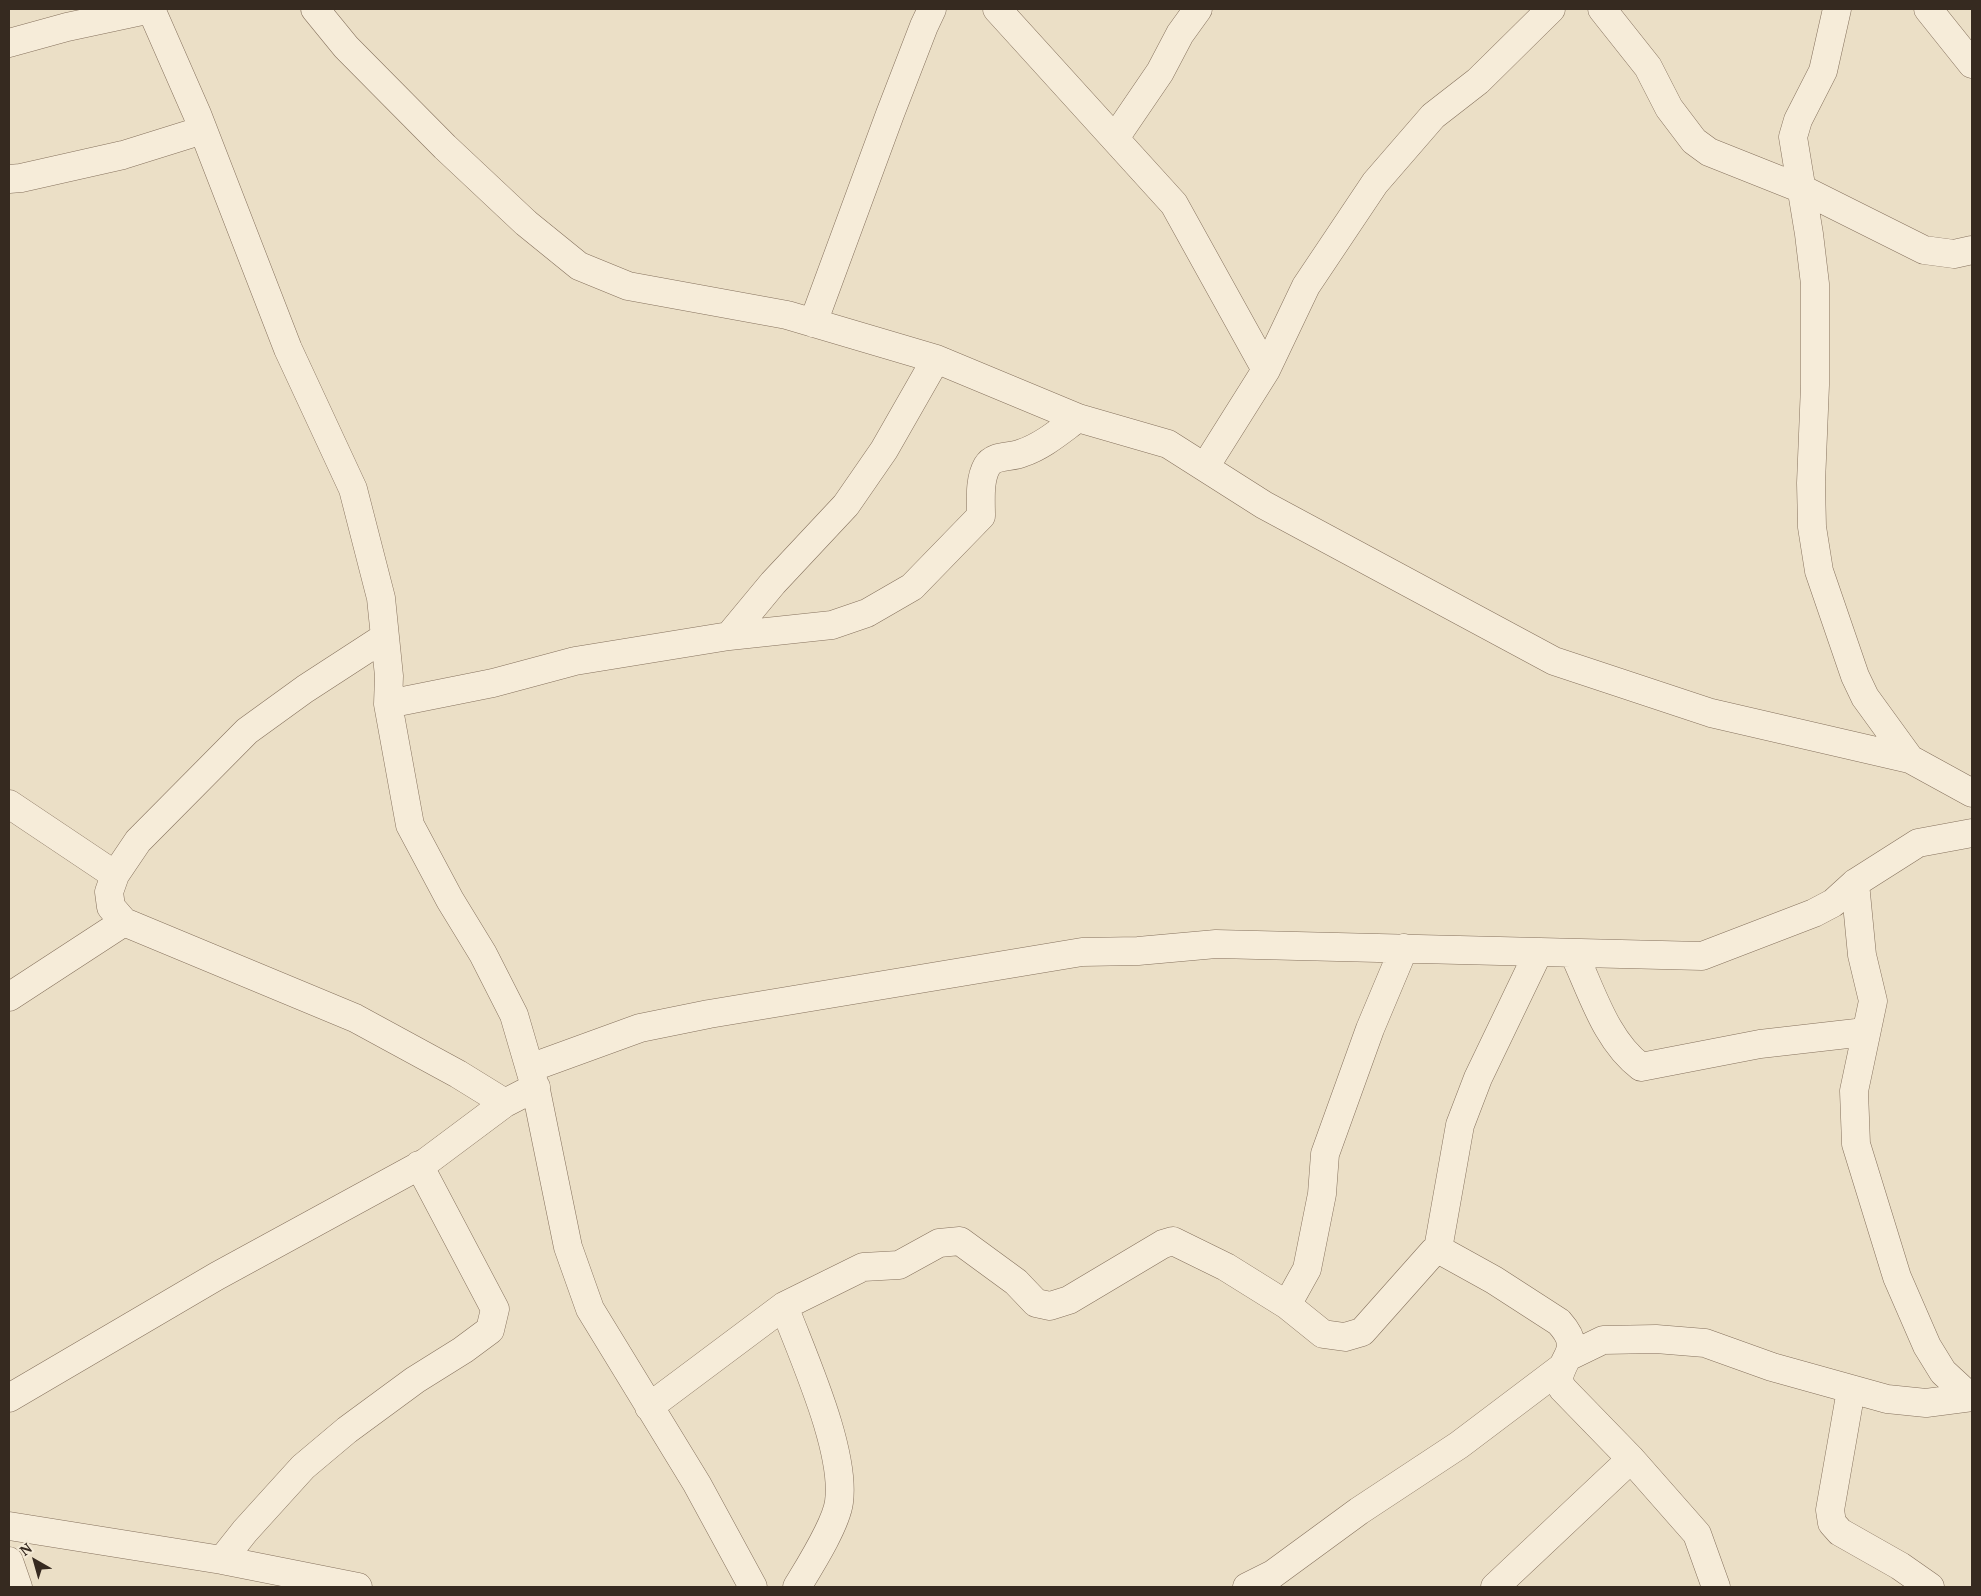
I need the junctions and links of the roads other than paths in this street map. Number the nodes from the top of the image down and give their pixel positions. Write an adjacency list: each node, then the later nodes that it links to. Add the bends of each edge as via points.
1 (151, 9): 10 (street); 12 (street)
2 (315, 9): 17 (street, via 346,47 445,147 526,223 579,266 628,286 787,315)
3 (932, 9): 17 (street)
4 (997, 9): 13 (street)
5 (1198, 9): 13 (street)
6 (1602, 9): 15 (street, via 1648,67 1668,108 1694,141 1709,152)
7 (1837, 9): 15 (street, via 1823,71 1793,137)
8 (1928, 9): 11 (street)
9 (1542, 12): 19 (street, via 1478,81 1433,116 1375,183 1306,286)
10 (9, 43)
11 (1972, 64)
12 (203, 130): 14 (street, via 123,155); 23 (street, via 288,349 353,489 381,598)
13 (1115, 138): 19 (street, via 1174,204)
14 (9, 179)
15 (1802, 189): 16 (street, via 1924,250 1954,254); 25 (street, via 1815,284 1811,483 1812,527 1819,571 1865,697)
16 (1972, 250)
17 (814, 323): 18 (street)
18 (936, 358): 20 (street); 22 (street, via 884,450 846,506 773,583)
19 (1266, 370): 21 (street)
20 (1078, 418): 21 (street, via 1168,444); 22 (street, via 1036,448 995,459 987,465 982,482 981,516 912,587 867,613 832,625)
21 (1205, 467): 25 (street, via 1264,505 1554,661 1711,713)
22 (729, 636): 24 (street, via 575,661 493,683)
23 (385, 637): 24 (street); 29 (street, via 304,689 247,731 138,842)
24 (388, 704): 37 (street, via 410,825 514,1015)
25 (1910, 759): 26 (street)
26 (1972, 793)
27 (9, 804): 29 (street)
28 (1972, 833): 30 (street, via 1918,844)
29 (115, 875): 31 (street, via 109,892 111,907)
30 (1855, 883): 34 (street, via 1814,913 1702,956); 36 (street, via 1862,955 1873,1001)
31 (124, 922): 35 (street); 38 (street, via 355,1018)
32 (1404, 948): 33 (street); 37 (street, via 1216,944 1082,952 640,1028); 41 (street, via 1370,1029 1325,1154 1322,1194 1306,1269)
33 (1538, 953): 34 (street); 40 (street, via 1478,1078 1460,1125)
34 (1574, 954): 36 (street, via 1615,1040 1628,1058 1641,1067 1760,1044)
35 (9, 997)
36 (1865, 1032): 45 (street, via 1854,1091 1856,1144 1897,1277 1927,1346 1943,1372)
37 (533, 1077): 38 (street); 47 (street, via 568,1247 590,1309)
38 (505, 1103): 39 (street)
39 (419, 1165): 46 (street, via 217,1276); 50 (street, via 495,1309 490,1330 347,1430 311,1461)
40 (1438, 1249): 41 (street, via 1362,1332 1345,1337 1323,1334); 43 (street, via 1494,1280 1558,1322 1570,1339)
41 (1288, 1305): 42 (street, via 1226,1267 1173,1241 1069,1300 1050,1306 1036,1303 1016,1282 960,1241 940,1243 899,1264 863,1268)
42 (784, 1306): 47 (street); 55 (street, via 826,1418 840,1473 839,1504 819,1551)
43 (1565, 1362): 44 (street, via 1603,1340 1656,1339 1705,1343); 48 (street, via 1558,1381); 56 (street, via 1459,1445 1359,1510 1273,1574)
44 (1851, 1390): 45 (street, via 1926,1402); 59 (street, via 1830,1510 1832,1523 1840,1532)
45 (1971, 1397)
46 (9, 1398)
47 (649, 1408): 54 (street, via 697,1484)
48 (1631, 1459): 57 (street); 58 (street, via 1697,1534)
49 (9, 1526): 50 (street)
50 (222, 1560): 53 (street)
51 (9, 1561): 52 (street)
52 (18, 1587)
53 (358, 1587)
54 (753, 1587)
55 (797, 1587)
56 (1247, 1587)
57 (1495, 1587)
58 (1716, 1587)
59 (1930, 1587)

